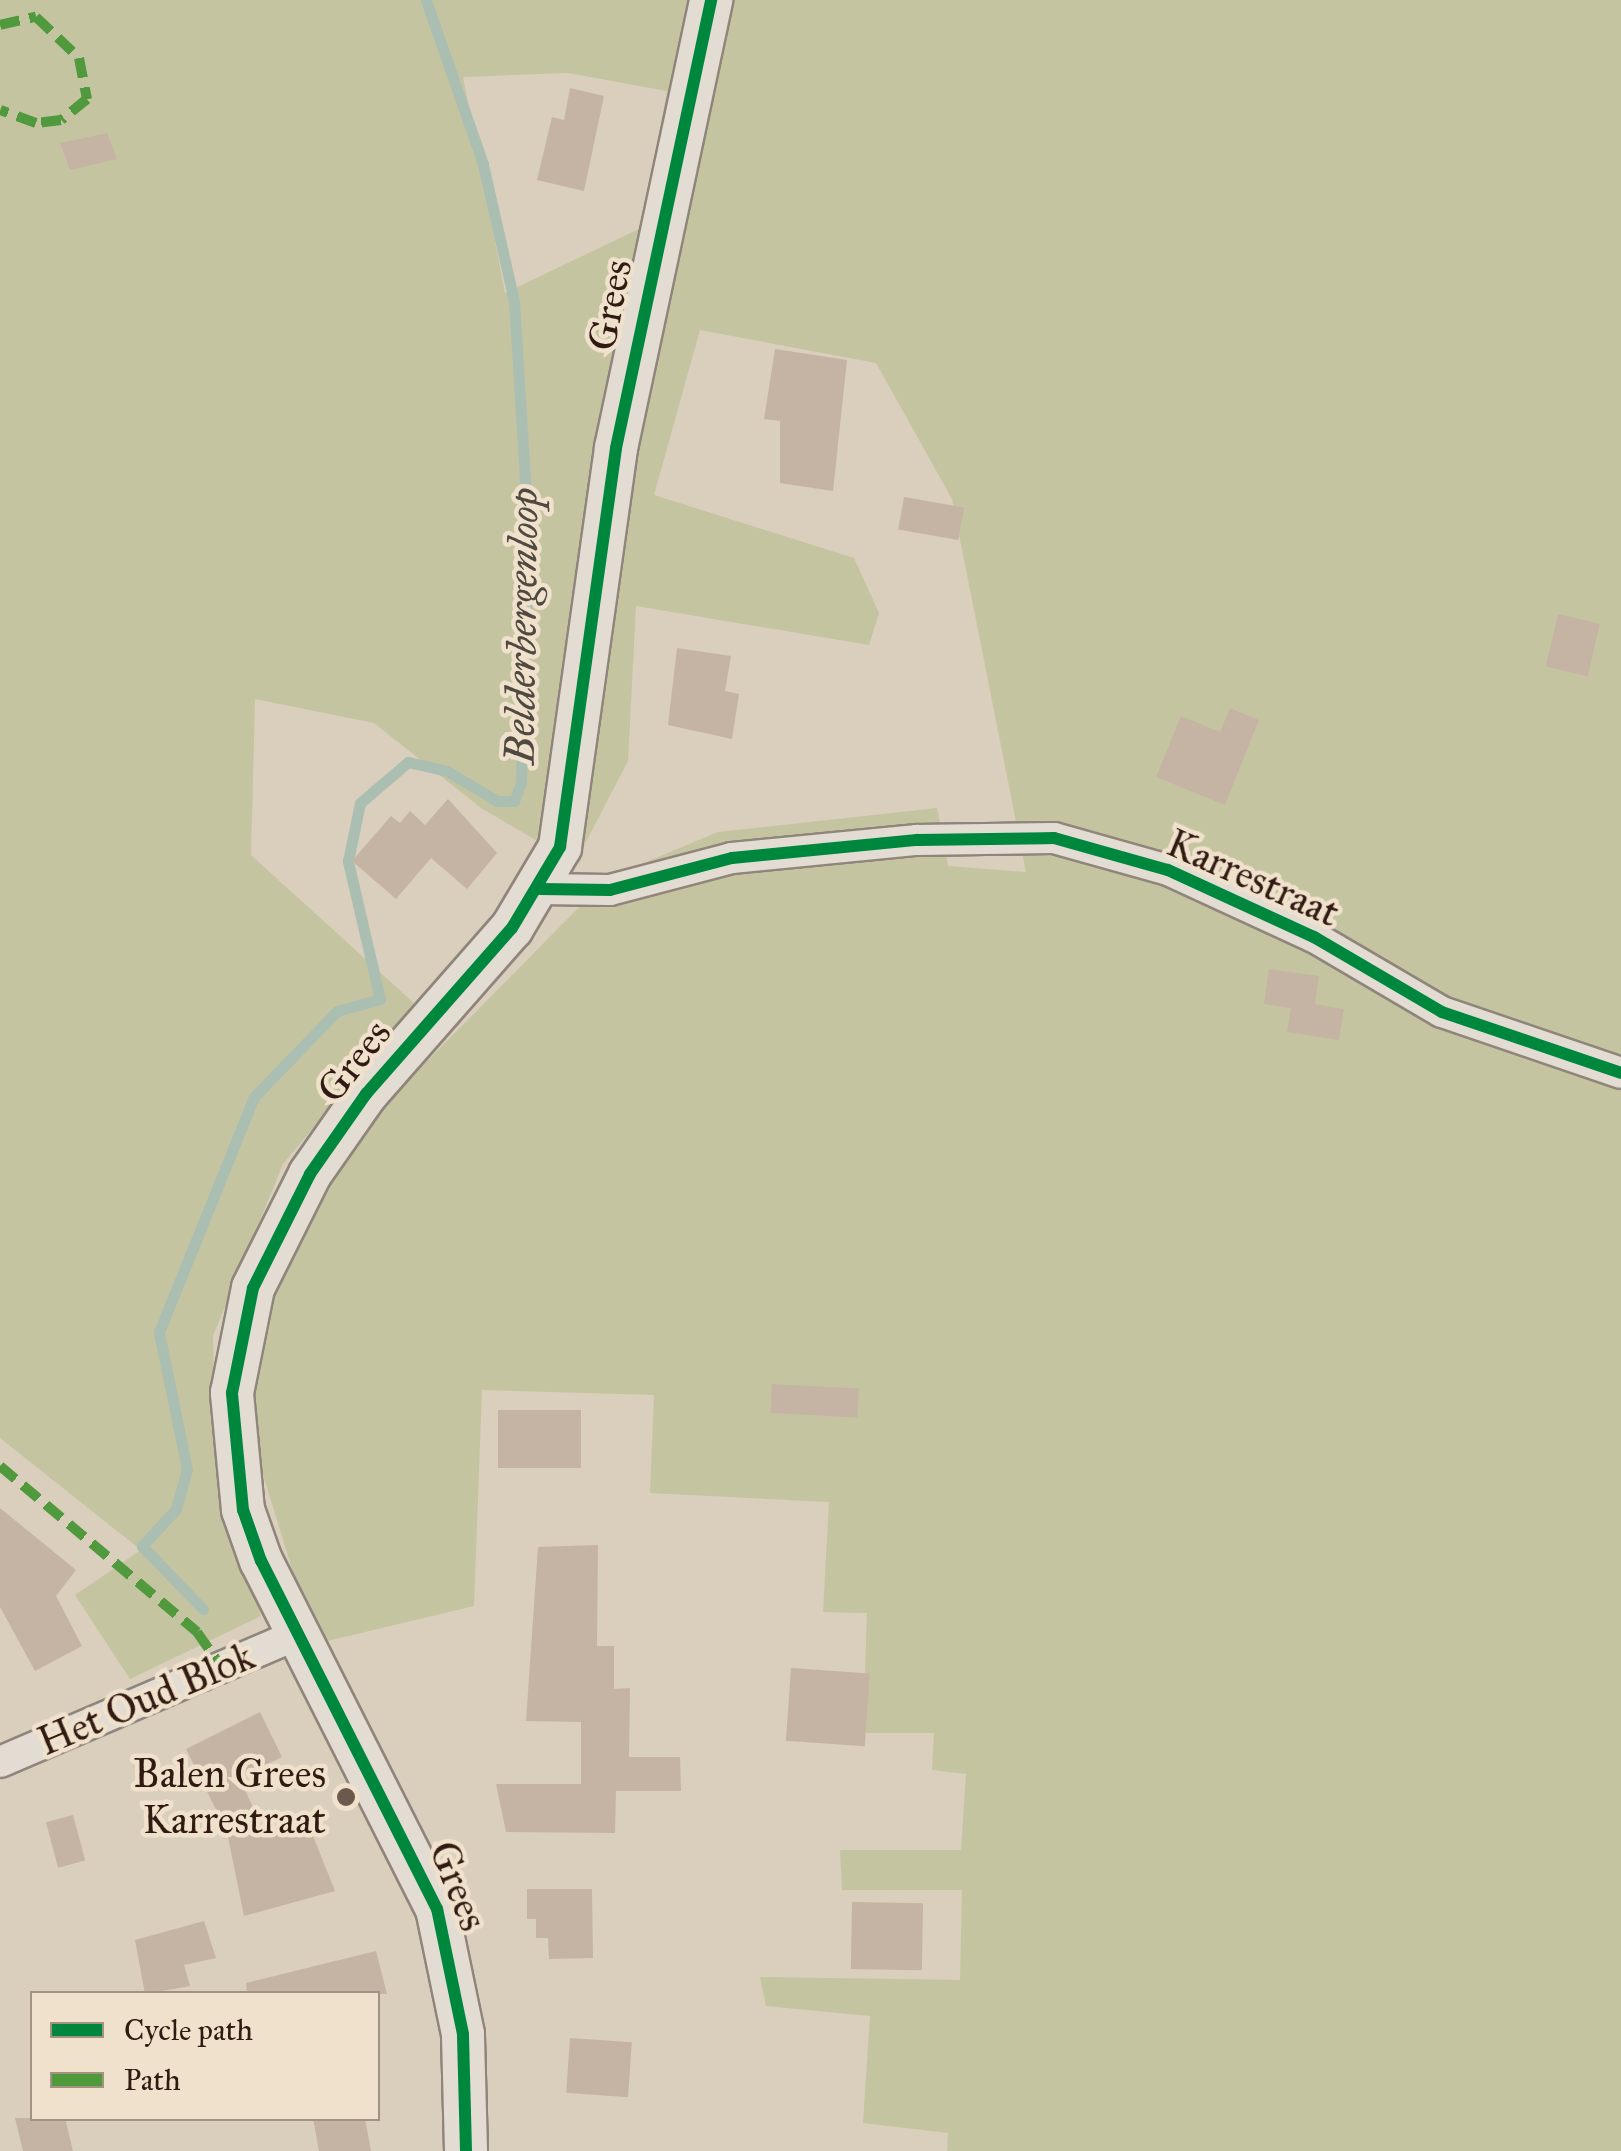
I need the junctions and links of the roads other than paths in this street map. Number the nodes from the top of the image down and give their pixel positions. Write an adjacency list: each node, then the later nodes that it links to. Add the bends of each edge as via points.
1 (711, 0): 2 (street, Grees, via 620,429 565,824)
2 (540, 888): 3 (street, Karrestraat, via 610,890 732,858 916,840 1054,838 1168,870 1314,938 1442,1012); 4 (street, Grees, via 366,1094 310,1174 253,1288 232,1393 236,1460 243,1510)
3 (1621, 1073)
4 (292, 1638): 5 (street, Het Oud Blok); 6 (street, Grees, via 437,1909 463,2034)
5 (0, 1762)
6 (466, 2151)

